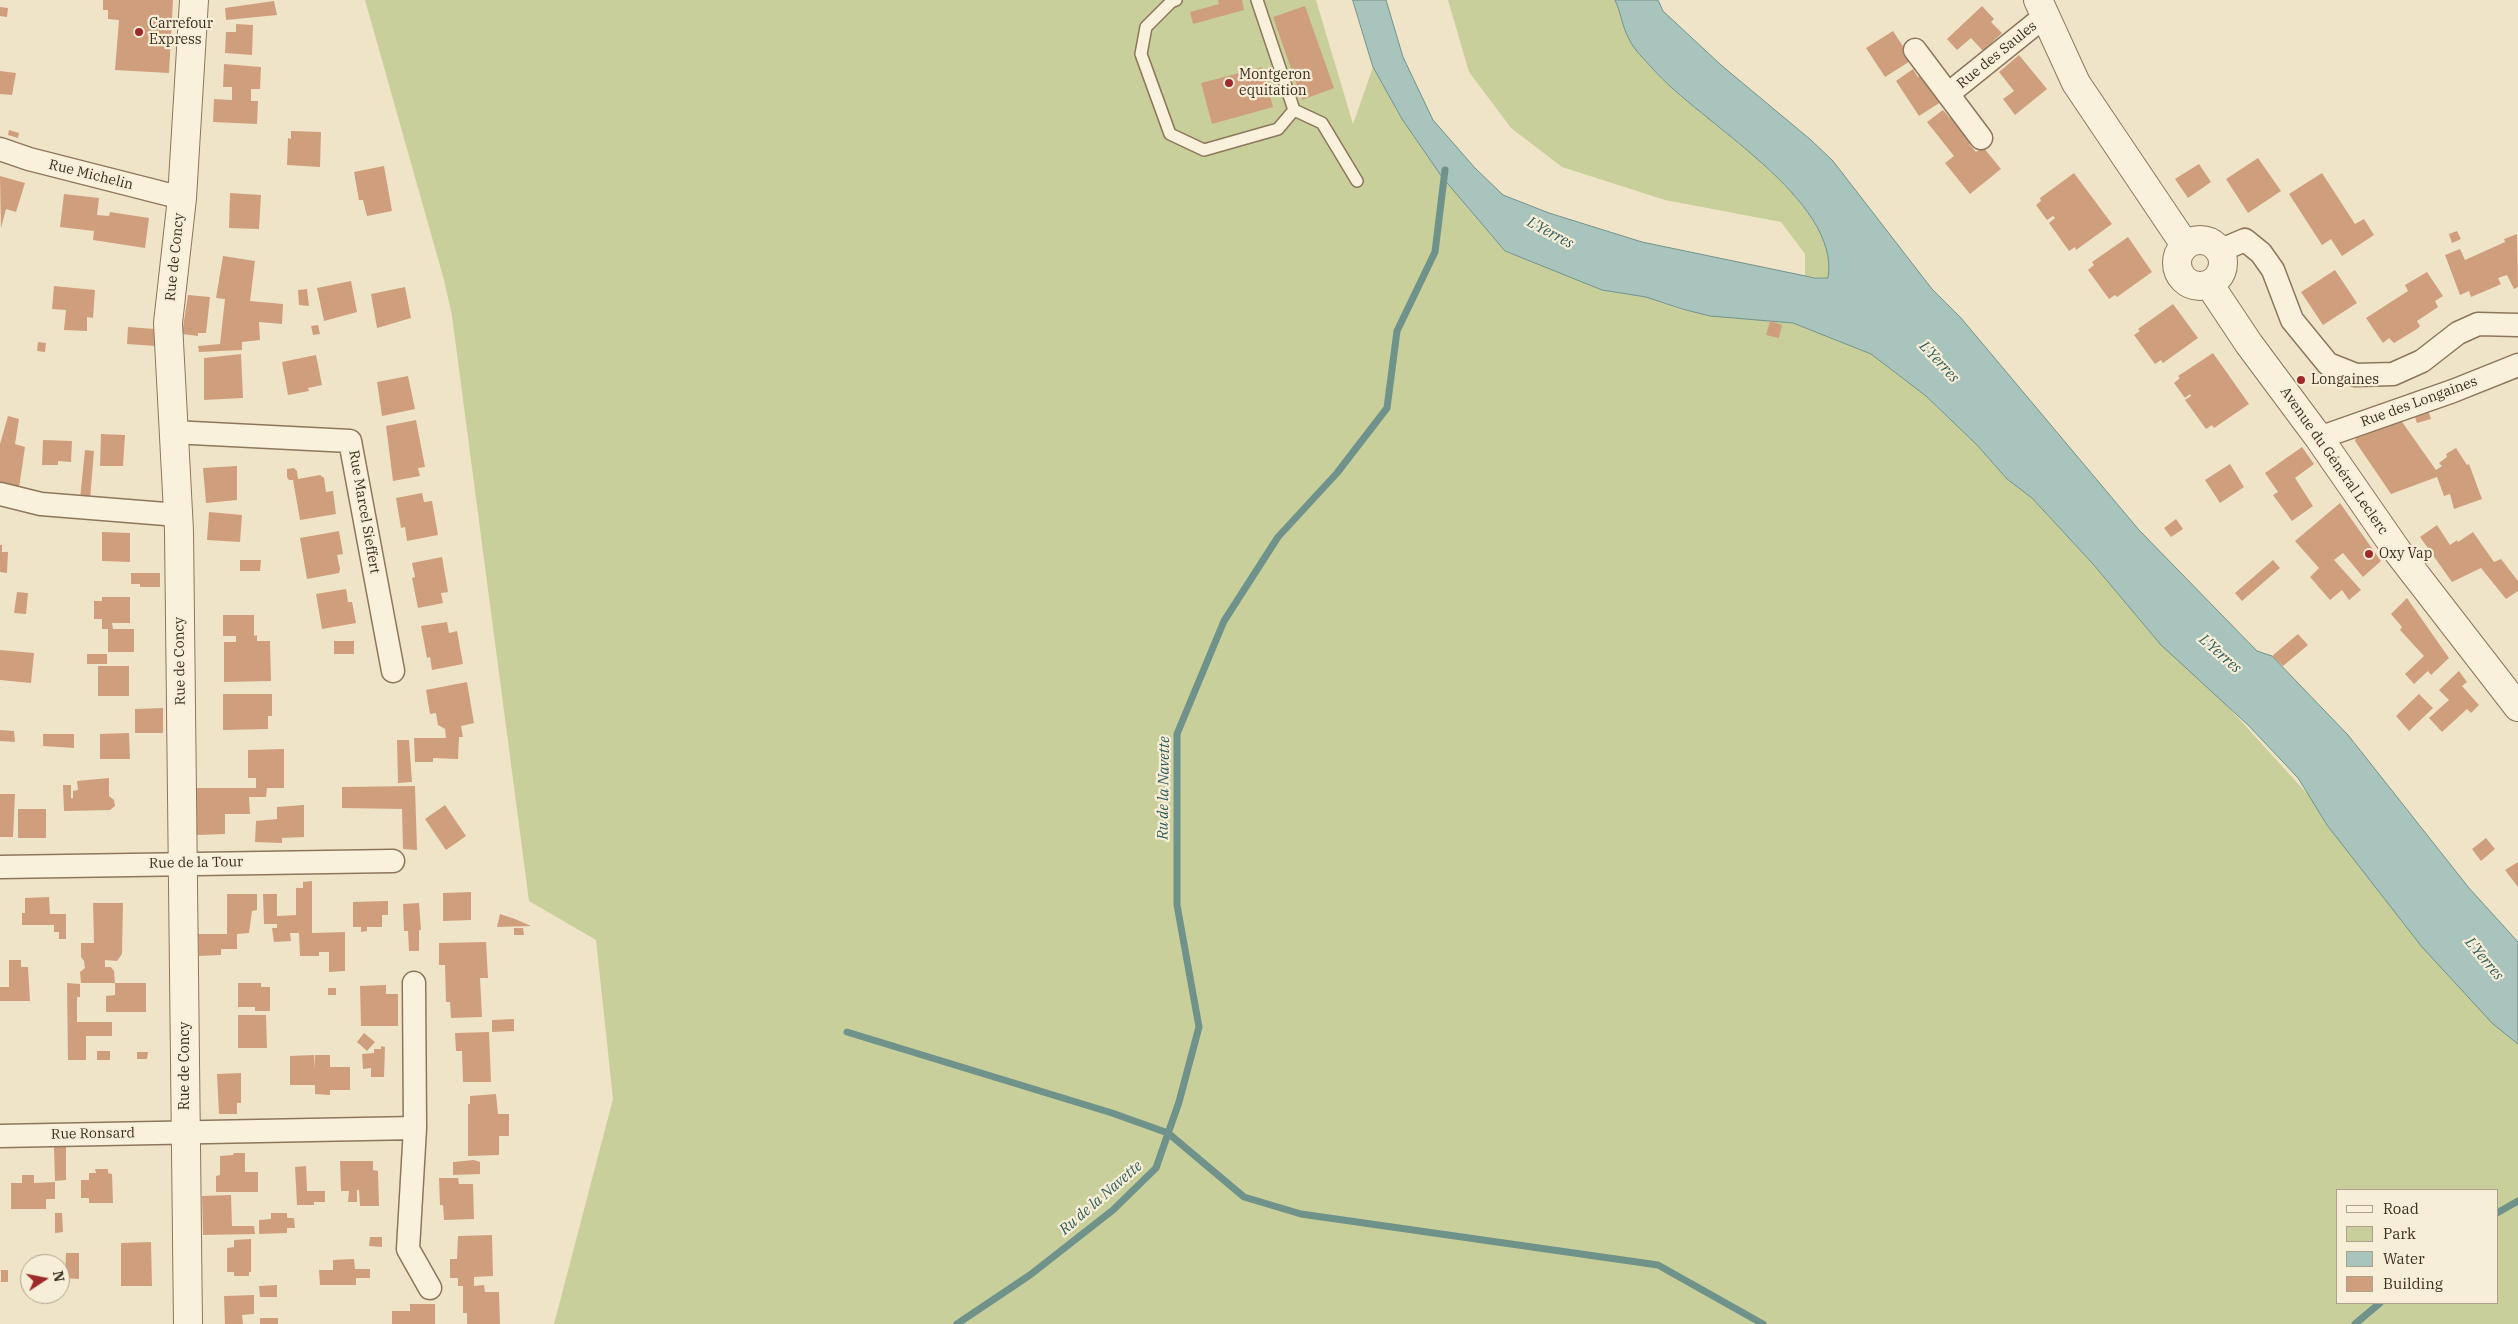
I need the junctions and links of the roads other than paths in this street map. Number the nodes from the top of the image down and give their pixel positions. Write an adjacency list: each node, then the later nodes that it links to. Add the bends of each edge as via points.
1 (194, 0): 11 (street, Rue de Concy)
2 (1176, 0): 7 (lane, via 1146,27 1142,54 1170,134 1204,150 1278,130)
3 (1257, 0): 7 (lane)
4 (2042, 8): 6 (street, Rue des Saules); 12 (street, via 2076,82)
5 (1915, 50): 6 (street, Rue des Saules)
6 (1948, 94): 8 (street, Rue des Saules)
7 (1294, 110): 10 (lane, via 1322,123)
8 (1981, 138)
9 (0, 148): 11 (street, Rue Michelin, via 29,159)
10 (1357, 181)
11 (182, 198): 17 (street, Rue de Concy, via 168,323)
12 (2185, 245): 13 (street, via 2192,241 2207,241); 14 (street, via 2177,265 2182,278 2195,285)
13 (2219, 251): 14 (street, via 2222,266); 15 (street, via 2245,240 2261,252 2273,270 2292,320 2328,364 2356,375 2393,374 2422,361 2458,333 2478,324)
14 (2209, 284): 18 (street, Avenue du Général Leclerc)
15 (2518, 325)
16 (2518, 365): 18 (street, Rue des Longaines, via 2453,392)
17 (172, 432): 20 (street, Rue de Concy); 21 (street, Rue Marcel Sieffert, via 350,440)
18 (2319, 438): 22 (street, Avenue du Général Leclerc, via 2398,552)
19 (0, 494): 20 (street, via 41,504)
20 (178, 514): 24 (street, Rue de Concy)
21 (393, 671)
22 (2518, 707)
23 (393, 861): 24 (street, Rue de la Tour)
24 (182, 863): 25 (street, Rue de la Tour); 28 (street, Rue de Concy)
25 (0, 866)
26 (414, 983): 27 (street)
27 (416, 1128): 28 (street, Rue Ronsard); 30 (street, via 408,1250)
28 (186, 1133): 29 (street, Rue Ronsard); 31 (street, Rue de Concy)
29 (0, 1136)
30 (430, 1288)
31 (188, 1324)

